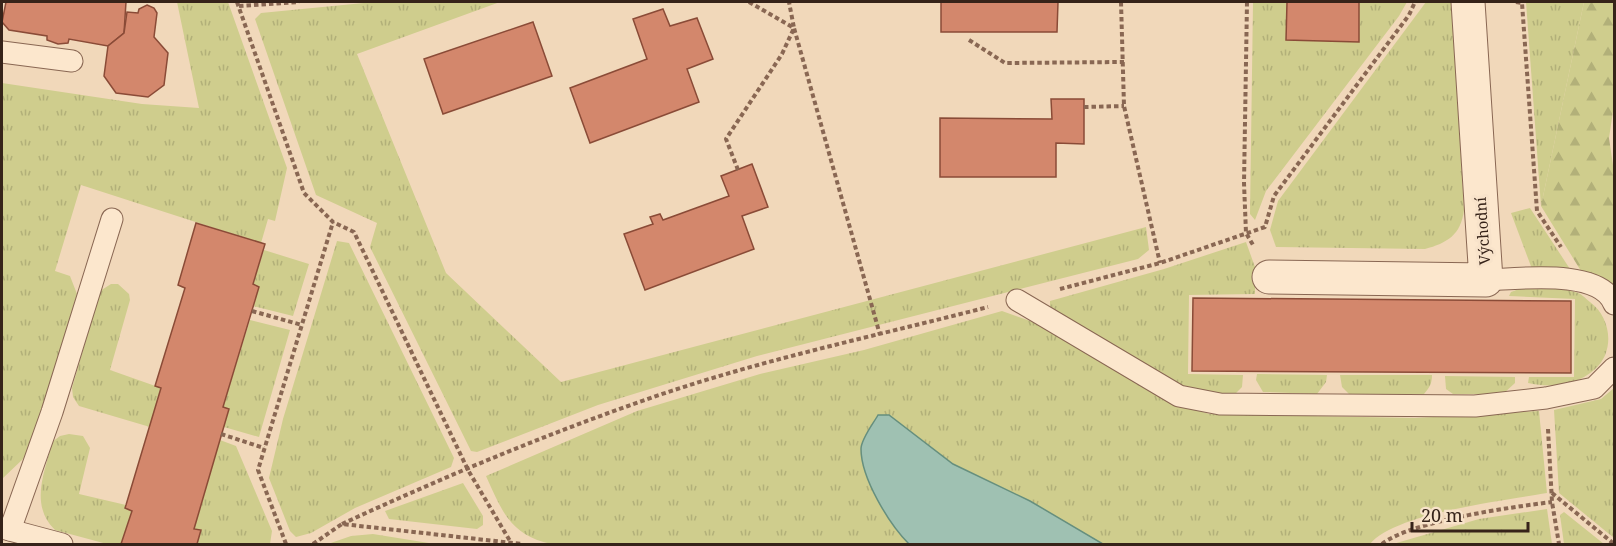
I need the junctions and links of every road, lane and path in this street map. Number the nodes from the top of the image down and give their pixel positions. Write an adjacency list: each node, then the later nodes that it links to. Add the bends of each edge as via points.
1 (299, 2): 9 (path)
2 (749, 2): 10 (path)
3 (789, 2): 10 (path)
4 (1121, 2): 14 (path)
5 (1247, 2): 20 (path)
6 (1416, 2): 20 (path, via 1274,196 1266,227)
7 (1468, 2): 23 (street, Východní)
8 (1516, 2): 24 (path, via 1522,3 1537,211)
9 (238, 4): 19 (path, via 304,193)
10 (794, 28): 17 (path, via 772,73 726,139); 29 (path)
11 (969, 40): 14 (path, via 1005,63)
12 (2, 52): 13 (lane)
13 (72, 61)
14 (1124, 62): 15 (path)
15 (1124, 106): 16 (path); 21 (path)
16 (1084, 107)
17 (738, 170)
18 (112, 219): 38 (lane, via 52,412)
19 (333, 222): 28 (path); 34 (path, via 354,232)
20 (1246, 233): 21 (path); 22 (path)
21 (1160, 263): 25 (path)
22 (1269, 277): 23 (street, Východní)
23 (1486, 280): 24 (lane)
24 (1585, 282): 26 (lane, via 1611,296)
25 (1017, 300): 29 (path); 31 (lane, via 1179,396 1220,404 1456,406)
26 (1614, 304)
27 (252, 311): 28 (path)
28 (302, 325): 33 (path)
29 (880, 335): 34 (path, via 753,367 629,405)
30 (1614, 368): 31 (lane, via 1594,388)
31 (1546, 398): 35 (path)
32 (221, 434): 33 (path)
33 (264, 448): 41 (path, via 258,470)
34 (468, 470): 37 (path); 39 (path)
35 (1551, 493): 36 (path); 46 (path)
36 (1552, 502): 44 (path, via 1464,517 1400,534); 45 (path)
37 (342, 524): 39 (path); 42 (path)
38 (6, 529): 40 (lane)
39 (510, 541): 43 (path)
40 (62, 544)
41 (286, 544)
42 (313, 544)
43 (522, 544)
44 (1382, 544)
45 (1559, 544)
46 (1614, 544)

